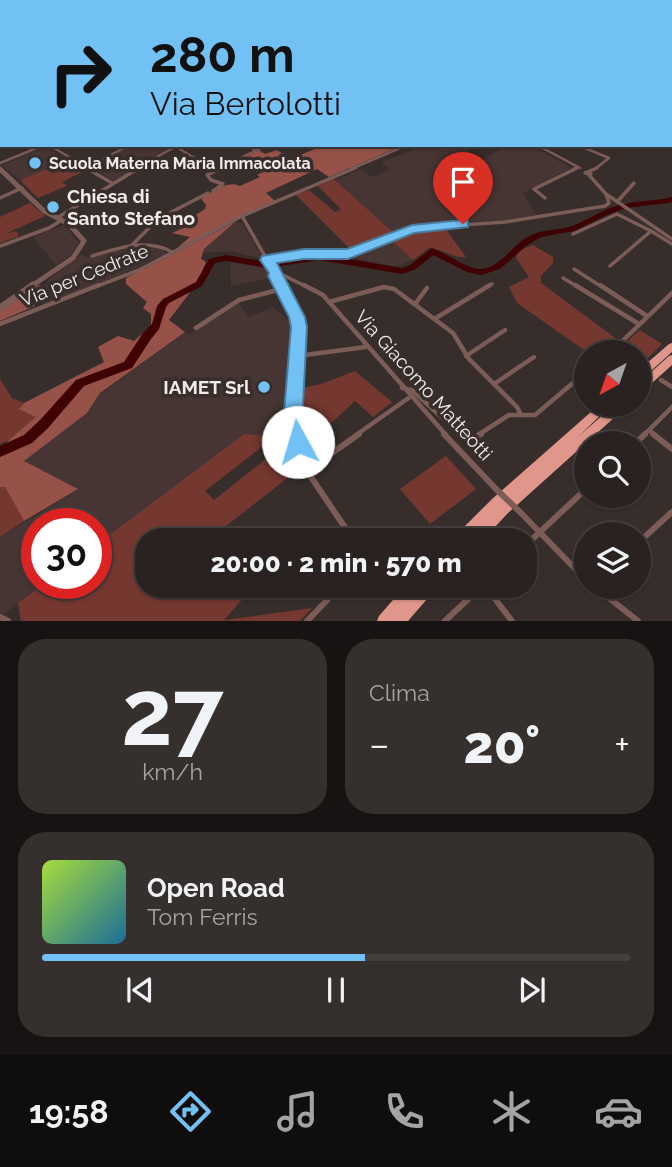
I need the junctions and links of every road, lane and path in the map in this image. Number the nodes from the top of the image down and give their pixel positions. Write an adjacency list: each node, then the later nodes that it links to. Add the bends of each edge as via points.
1 (28, 147): 12 (street)
2 (40, 147): 12 (street)
3 (50, 147): 16 (street)
4 (125, 147): 16 (street)
5 (174, 147): 20 (street)
6 (178, 147): 18 (street)
7 (250, 147): 13 (street)
8 (263, 147): 13 (street)
9 (402, 147): 27 (street, Via per Cedrate)
10 (541, 147): 15 (street)
11 (582, 147): 19 (street, via 609,158)
12 (32, 150): 14 (street)
13 (257, 150): 18 (street)
14 (0, 163)
15 (578, 167): 19 (street); 25 (street, via 534,189)
16 (87, 168): 20 (street)
17 (0, 169): 22 (street)
18 (213, 170): 33 (street, via 206,176 223,184 158,219)
19 (588, 173): 23 (street)
20 (113, 183): 28 (street)
21 (634, 183): 26 (street)
22 (22, 188): 24 (street); 28 (street, via 44,211)
23 (606, 194): 26 (street); 36 (street, via 609,203 599,207 505,222 418,228 348,254 304,254)
24 (0, 198)
25 (545, 198)
26 (618, 203): 29 (street)
27 (242, 216): 34 (street, Via per Cedrate); 36 (street, Via Giacomo Matteotti)
28 (60, 219): 32 (street, via 49,228); 47 (street, via 83,237 82,247 73,258)
29 (653, 230): 30 (street, via 617,214); 31 (street); 37 (street)
30 (573, 234)
31 (672, 241)
32 (0, 246)
33 (130, 247): 34 (street, via 163,246); 35 (street)
34 (172, 252): 50 (street, Via per Cedrate, via 105,285)
35 (92, 256)
36 (267, 261): 39 (street, Via Giacomo Matteotti)
37 (610, 266)
38 (573, 269): 48 (street)
39 (276, 272): 43 (street); 45 (street, Via Giacomo Matteotti)
40 (563, 278): 51 (street)
41 (492, 284): 49 (street)
42 (427, 288): 46 (street)
43 (282, 289): 52 (street, via 239,300); 57 (street, via 297,317)
44 (672, 293): 48 (street)
45 (329, 302): 46 (street, via 384,287); 55 (street, Via Giacomo Matteotti)
46 (415, 304): 49 (street)
47 (0, 307)
48 (647, 316): 51 (street)
49 (436, 319): 58 (street, via 457,337)
50 (0, 324)
51 (639, 324): 54 (street)
52 (196, 328)
53 (505, 330): 58 (street)
54 (623, 340)
55 (367, 347): 57 (street); 67 (street, Via Giacomo Matteotti)
56 (672, 347): 61 (highway)
57 (297, 356): 76 (street, via 293,425)
58 (466, 356): 65 (street)
59 (534, 357): 65 (street)
60 (672, 359): 62 (highway)
61 (651, 365)
62 (651, 378)
63 (661, 380): 66 (street)
64 (574, 382): 70 (street, via 535,415)
65 (493, 384): 70 (street)
66 (672, 387)
67 (402, 388): 68 (street, Via Giacomo Matteotti); 70 (street, via 412,390 468,442 509,415)
68 (410, 397): 76 (street); 83 (street, Via Giacomo Matteotti, bridge)
69 (672, 407): 73 (street)
70 (521, 415)
71 (592, 417): 80 (highway)
72 (607, 417): 81 (highway)
73 (650, 431)
74 (651, 432): 75 (street)
75 (672, 449)
76 (308, 470): 79 (street)
77 (574, 500): 83 (street)
78 (672, 512): 82 (street)
79 (346, 528)
80 (471, 528)
81 (486, 528)
82 (651, 531)
83 (539, 533): 84 (street, Via Giacomo Matteotti)
84 (574, 568)
85 (329, 598): 93 (street)
86 (404, 598): 94 (highway)
87 (419, 598): 95 (highway)
88 (471, 598): 96 (street)
89 (494, 598): 97 (street)
90 (610, 599): 98 (street)
91 (0, 617): 92 (street)
92 (8, 621)
93 (307, 621)
94 (384, 621)
95 (399, 621)
96 (445, 621)
97 (512, 621)
98 (638, 621)

